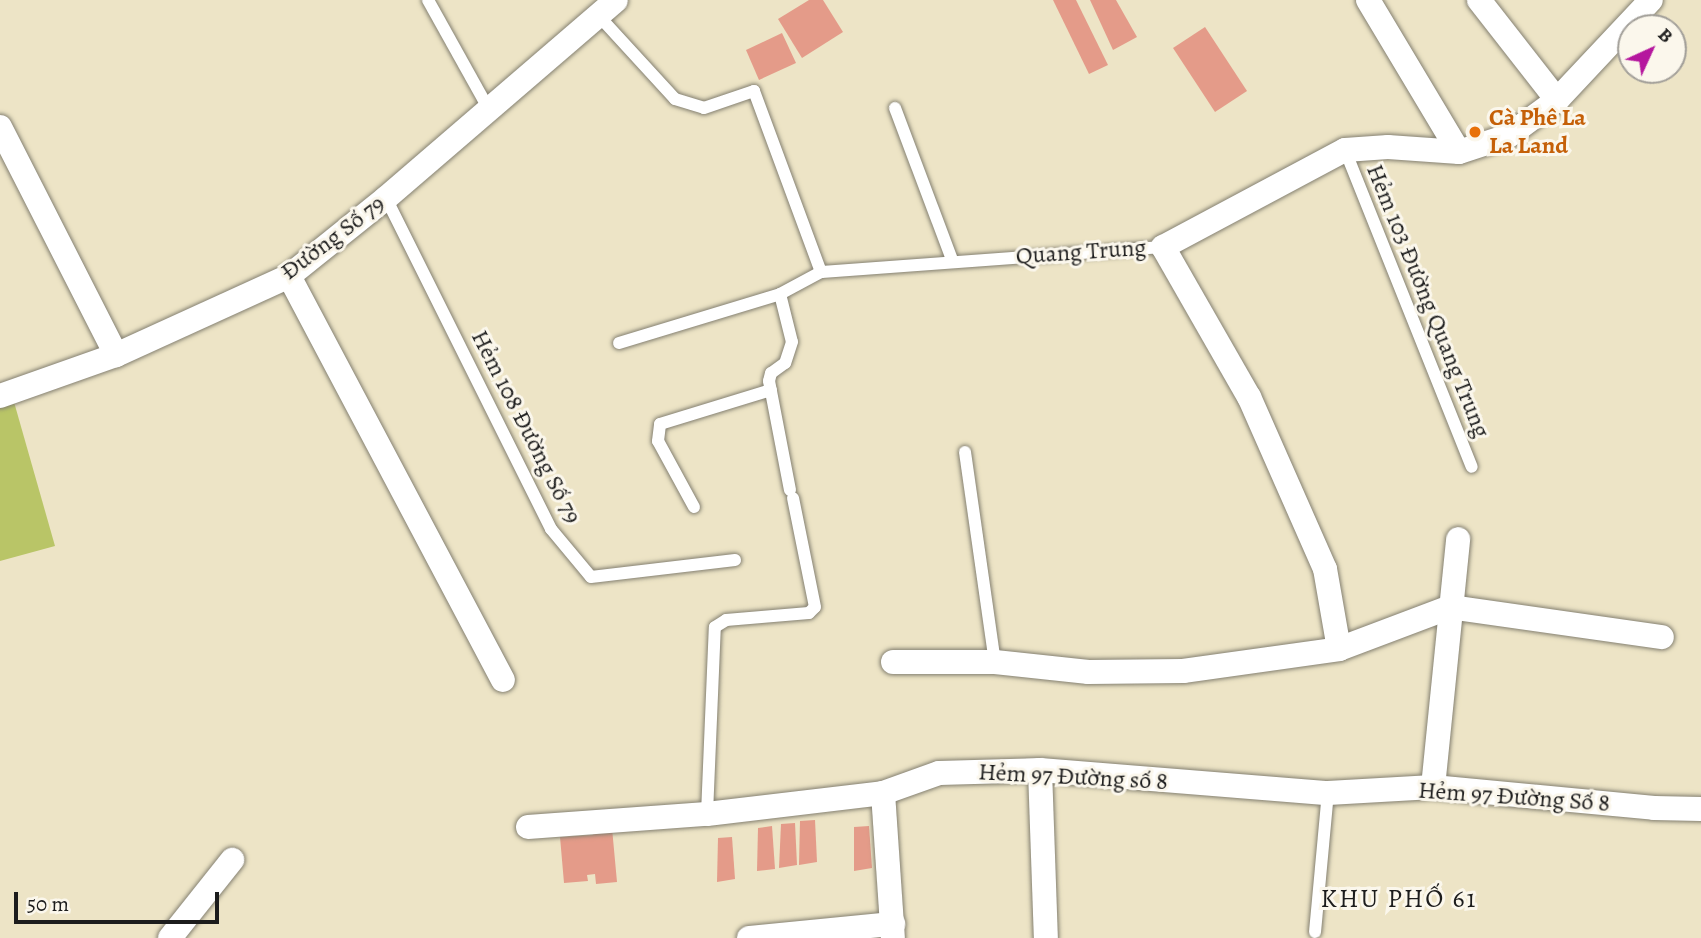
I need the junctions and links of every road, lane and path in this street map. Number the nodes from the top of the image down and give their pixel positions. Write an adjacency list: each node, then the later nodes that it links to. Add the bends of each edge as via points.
1 (428, 0): 7 (lane)
2 (1367, 0): 11 (street)
3 (1479, 0): 6 (street)
4 (1651, 0): 6 (street, Quang Trung)
5 (607, 8): 7 (street, Đường Số 79); 15 (lane, via 676,99 704,108 754,91)
6 (1557, 100): 11 (street, Quang Trung, via 1508,136)
7 (488, 108): 12 (street, Đường Số 79)
8 (895, 108): 14 (lane)
9 (0, 127): 19 (street)
10 (1345, 150): 11 (street, Quang Trung, via 1388,147); 13 (street, Quang Trung); 23 (lane, Hẻm 103 Đường Quang Trung)
11 (1459, 152)
12 (386, 198): 16 (street, Đường Số 79); 26 (lane, Hẻm 108 Đường Số 79, via 551,529 591,577)
13 (1163, 247): 14 (lane, Quang Trung); 29 (street, via 1249,397 1325,569)
14 (952, 261): 15 (lane, Quang Trung)
15 (821, 272): 17 (lane)
16 (289, 276): 19 (street, Đường Số 79); 32 (street)
17 (780, 294): 18 (lane); 20 (lane, via 792,342 785,363 771,373)
18 (619, 343)
19 (116, 355): 21 (street, Đường Số 79)
20 (771, 390): 24 (lane, via 660,424 658,441); 38 (lane, via 816,607 809,613 726,620 715,627)
21 (0, 396)
22 (965, 452): 31 (lane)
23 (1472, 467)
24 (694, 507)
25 (1458, 539): 27 (street)
26 (736, 560)
27 (1450, 607): 28 (street); 29 (street); 34 (street)
28 (1662, 637)
29 (1339, 649): 31 (street, via 1183,671 1087,672)
30 (893, 662): 31 (street)
31 (995, 662)
32 (503, 680)
33 (1040, 770): 35 (street, Hẻm 97 Đường số 8, via 939,772); 36 (street, Hẻm 97 Đường số 8); 45 (street)
34 (1433, 787): 36 (street, Hẻm 97 Đường Số 8); 37 (street, Hẻm 97 Đường Số 8)
35 (883, 793): 38 (street, Hẻm 97 Đường số 8); 41 (street)
36 (1328, 793): 42 (lane)
37 (1701, 809)
38 (708, 814): 39 (street, Hẻm 97 Đường số 8)
39 (528, 827)
40 (232, 860): 43 (street)
41 (893, 931): 44 (street)
42 (1315, 932)
43 (170, 938)
44 (749, 938)
45 (1046, 938)

